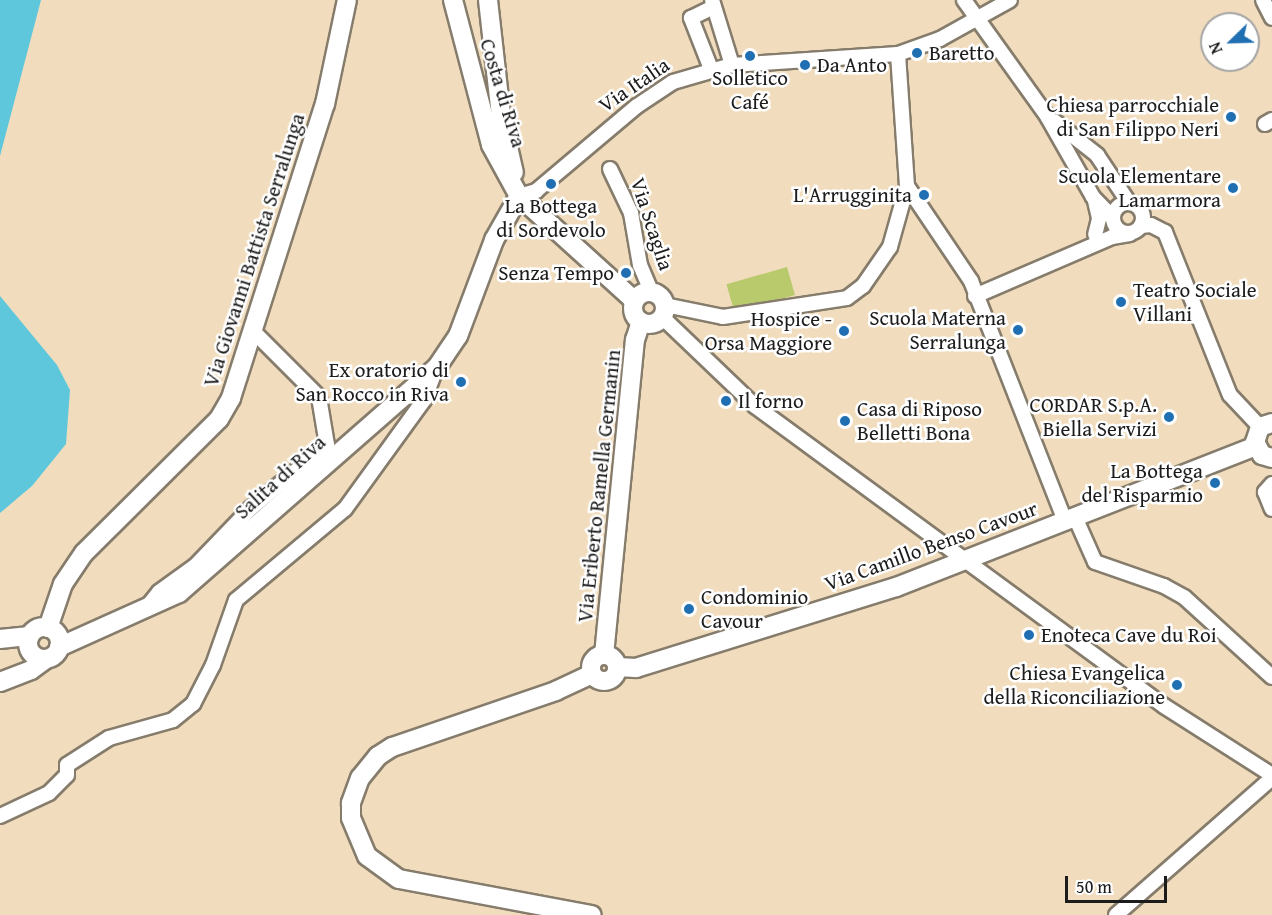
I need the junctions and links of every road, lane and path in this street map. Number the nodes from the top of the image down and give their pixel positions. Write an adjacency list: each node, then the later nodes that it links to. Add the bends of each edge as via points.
1 (347, 0): 27 (street, Via Giovanni Battista Serralunga, via 325,104)
2 (453, 0): 16 (street, Costa di Riva, via 491,145)
3 (488, 0): 16 (street, via 501,116)
4 (964, 0): 9 (street)
5 (1010, 0): 9 (street, Via Italia)
6 (1263, 0): 8 (street)
7 (713, 3): 11 (street); 12 (street, via 691,18)
8 (1272, 18)
9 (979, 21): 10 (street, Via Italia); 13 (street)
10 (898, 54): 11 (street, Via Italia); 15 (street)
11 (732, 65): 12 (street, Via Italia)
12 (711, 69): 16 (street, Via Italia, via 673,82 536,191)
13 (1047, 116): 17 (street); 18 (street, via 1097,155)
14 (610, 169): 25 (street, Via Scaglia, via 630,213 640,265)
15 (907, 186): 23 (street, via 970,281); 25 (street, via 890,247 863,286 847,298 723,317)
16 (519, 196): 24 (street, Costa di Riva); 28 (street, via 490,249 458,336)
17 (1093, 196): 19 (street); 21 (street, via 1099,219)
18 (1129, 203): 19 (street, via 1120,205); 20 (street, via 1143,213)
19 (1113, 220): 20 (street, via 1117,230); 21 (street)
20 (1136, 230): 22 (street); 29 (street, via 1151,225 1165,232 1230,395)
21 (1095, 235): 22 (street)
22 (1073, 255): 23 (street)
23 (975, 296): 34 (street)
24 (635, 301): 25 (street, via 642,294); 26 (street, via 633,310)
25 (660, 305): 26 (street, via 655,323); 35 (street, via 755,406)
26 (641, 322): 41 (street, Via Eriberto Ramella Germanin, via 635,340)
27 (253, 331): 36 (street, Salita di Riva, via 319,396 327,445 250,508 195,566 159,592); 37 (street, Via Giovanni Battista Serralunga, via 231,398 219,419 84,553 63,584)
28 (437, 367): 36 (street, Salita di Riva, via 209,570 179,593); 45 (street, via 424,400 345,509 236,600 213,664 193,704 173,720 109,738 68,765 67,775 49,794)
29 (1266, 425): 30 (street)
30 (1256, 446): 31 (street, via 1262,455); 34 (street, Via Camillo Benso Cavour)
31 (1272, 458)
32 (1272, 484): 33 (street, via 1265,492)
33 (1272, 509)
34 (1070, 519): 35 (street, Via Camillo Benso Cavour); 42 (street, via 1095,562 1184,597)
35 (969, 561): 41 (street, Via Camillo Benso Cavour, via 636,668); 44 (street, via 1164,706)
36 (146, 608): 40 (street, Salita di Riva)
37 (48, 628): 39 (street, via 37,629); 40 (street, via 56,633)
38 (0, 639): 39 (street)
39 (29, 641): 40 (street, via 32,654); 43 (street, via 21,663)
40 (52, 653): 43 (street, Salita di Riva, via 32,670)
41 (610, 661): 46 (street, via 592,663 592,674 556,691 392,747 367,766 351,803 351,818 367,856 399,879)
42 (1272, 677)
43 (0, 680)
44 (1272, 776): 47 (street)
45 (0, 816)
46 (592, 915)
47 (1116, 915)

